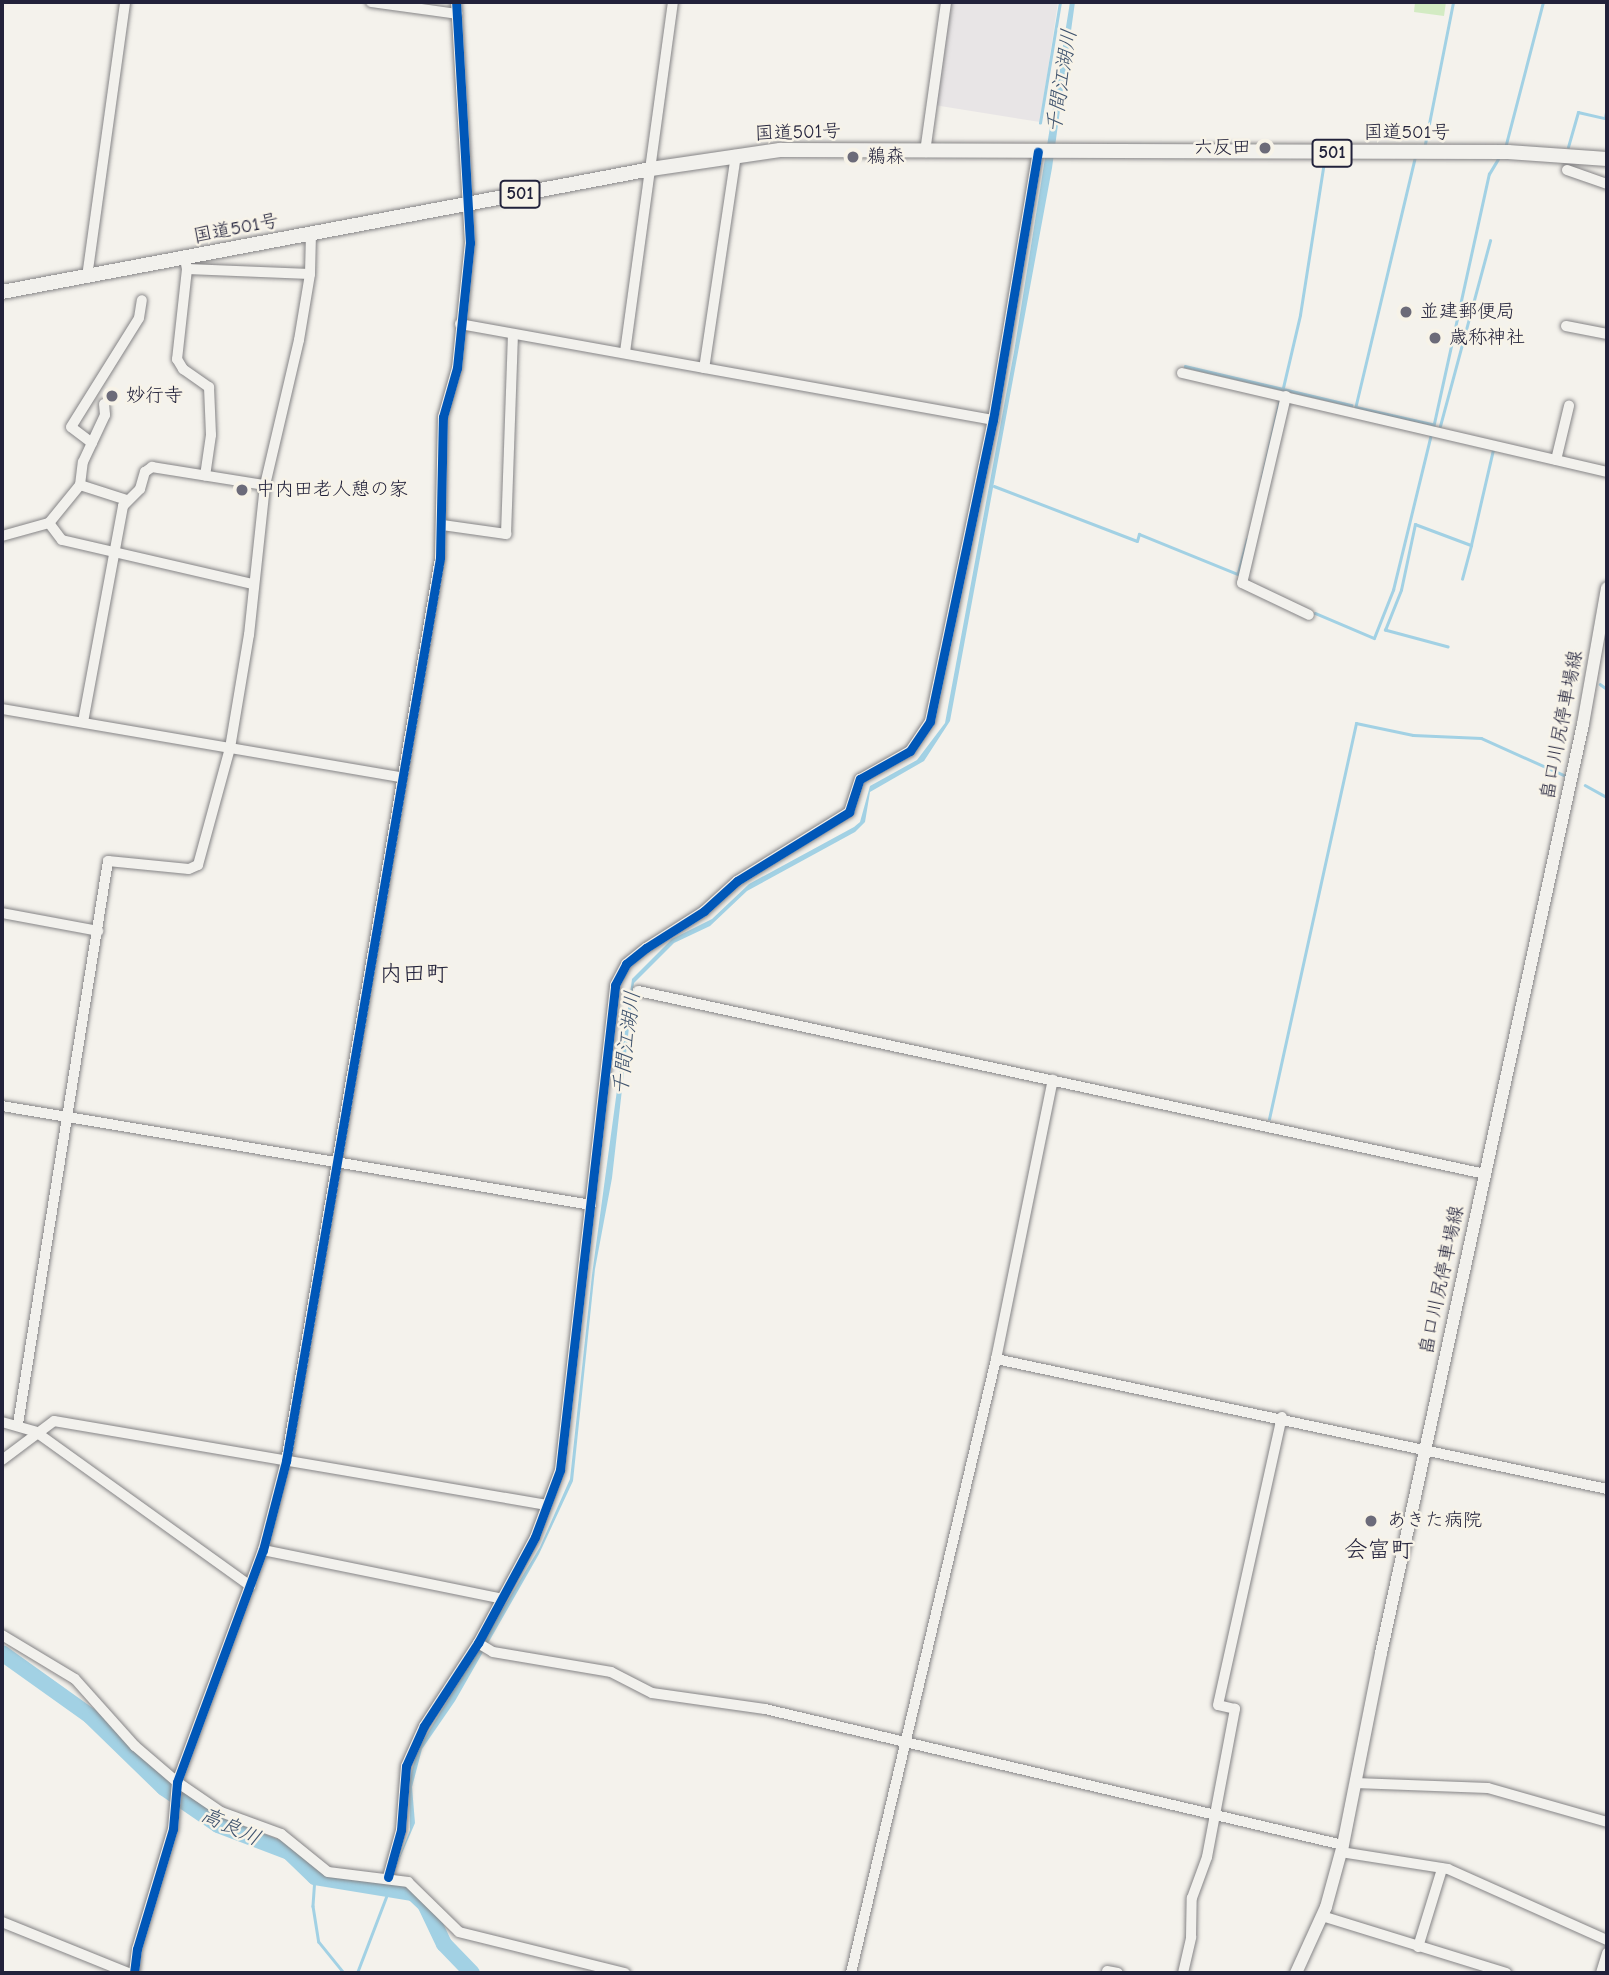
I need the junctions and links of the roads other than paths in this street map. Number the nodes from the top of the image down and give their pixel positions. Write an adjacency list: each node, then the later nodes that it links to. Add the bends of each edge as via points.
1 (125, 2): 18 (street)
2 (371, 2): 6 (street)
3 (456, 2): 6 (street)
4 (673, 2): 11 (street)
5 (946, 2): 7 (street)
6 (457, 14): 14 (street)
7 (925, 152): 8 (highway, 国道501号 / 501); 9 (highway, 国道501号 / 501, via 780,150)
8 (1046, 152): 10 (highway, 国道501号 / 501, via 1508,152); 31 (street)
9 (736, 155): 11 (highway, 国道501号 / 501); 26 (street)
10 (1607, 159)
11 (651, 169): 14 (highway, 国道501号 / 501); 25 (street)
12 (1567, 170): 13 (street)
13 (1607, 184)
14 (470, 204): 15 (highway, 国道501号 / 501); 21 (street, via 469,260)
15 (311, 234): 16 (highway, 国道501号 / 501); 17 (street)
16 (186, 264): 17 (street); 18 (highway, 国道501号 / 501); 35 (street, via 177,359 183,369 209,387 211,435)
17 (310, 274): 37 (street)
18 (86, 276): 19 (highway, 国道501号 / 501)
19 (2, 292)
20 (142, 300): 32 (street, via 139,318 71,427)
21 (460, 324): 23 (street); 40 (street, via 457,368 443,417)
22 (1566, 326): 24 (street)
23 (513, 334): 25 (street); 40 (street, via 506,534)
24 (1607, 334)
25 (625, 352): 26 (street)
26 (704, 368): 31 (street)
27 (1182, 373): 28 (street)
28 (1286, 396): 33 (street); 45 (street, via 1242,583)
29 (104, 404): 32 (street, via 105,415)
30 (1569, 406): 33 (street)
31 (993, 420): 58 (street, via 930,721 909,751 860,779 849,812 737,881 704,911 674,927 626,964 615,985)
32 (92, 443): 36 (street)
33 (1556, 460): 34 (street)
34 (1607, 472)
35 (205, 476): 37 (street); 38 (street, via 152,467 145,472 140,489)
36 (80, 485): 38 (street); 39 (street)
37 (265, 485): 43 (street)
38 (127, 500): 42 (street)
39 (49, 523): 41 (street); 42 (street, via 62,540)
40 (442, 525): 49 (street)
41 (2, 536)
42 (114, 552): 43 (street); 47 (street)
43 (253, 584): 48 (street)
44 (1607, 594): 57 (main road, 畠口川尻停車場線)
45 (1309, 615)
46 (2, 709): 47 (street)
47 (83, 722): 48 (street)
48 (230, 748): 49 (street); 51 (street, via 198,865 189,869 111,859)
49 (401, 778): 56 (street)
50 (2, 913): 51 (street)
51 (98, 931): 55 (street)
52 (638, 991): 53 (street)
53 (1053, 1080): 57 (street); 59 (street)
54 (2, 1107): 55 (street)
55 (68, 1118): 56 (street); 62 (street)
56 (335, 1164): 58 (street); 66 (street)
57 (1485, 1174): 64 (main road, 畠口川尻停車場線)
58 (591, 1205): 68 (street, via 560,1470)
59 (996, 1359): 60 (street); 74 (street)
60 (1282, 1417): 64 (street); 77 (street, via 1218,1705 1235,1709)
61 (2, 1422): 62 (street)
62 (18, 1424): 63 (street)
63 (36, 1432): 65 (street); 66 (street, via 54,1421); 70 (street)
64 (1425, 1450): 67 (street); 76 (main road, 畠口川尻停車場線)
65 (2, 1460)
66 (286, 1461): 68 (street); 69 (street)
67 (1607, 1489)
68 (547, 1505): 71 (street, via 535,1537)
69 (263, 1550): 70 (street); 71 (street)
70 (250, 1586): 75 (street)
71 (499, 1598): 73 (street)
72 (2, 1635): 75 (street, via 75,1679 135,1746)
73 (478, 1643): 74 (street, via 493,1652 611,1672 652,1693 765,1709); 81 (street, via 424,1726 406,1766 401,1830)
74 (907, 1741): 77 (street, via 1089,1788); 89 (street)
75 (177, 1782): 81 (street, via 221,1812 281,1834 328,1872); 87 (street, via 173,1829)
76 (1355, 1783): 78 (street, via 1488,1788); 79 (main road, 畠口川尻停車場線)
77 (1213, 1811): 79 (street); 90 (street, via 1207,1857 1192,1898 1191,1937)
78 (1607, 1822)
79 (1343, 1848): 80 (street); 82 (main road, 畠口川尻停車場線)
80 (1442, 1869): 84 (street); 85 (street)
81 (388, 1877): 88 (street, via 416,1886 459,1932)
82 (1322, 1916): 85 (street); 91 (main road, 畠口川尻停車場線)
83 (2, 1922): 87 (street)
84 (1607, 1940)
85 (1418, 1947): 92 (street)
86 (1607, 1953): 93 (street)
87 (131, 1973)
88 (625, 1973)
89 (851, 1973)
90 (1182, 1973)
91 (1296, 1973)
92 (1506, 1973)
93 (1601, 1973)

